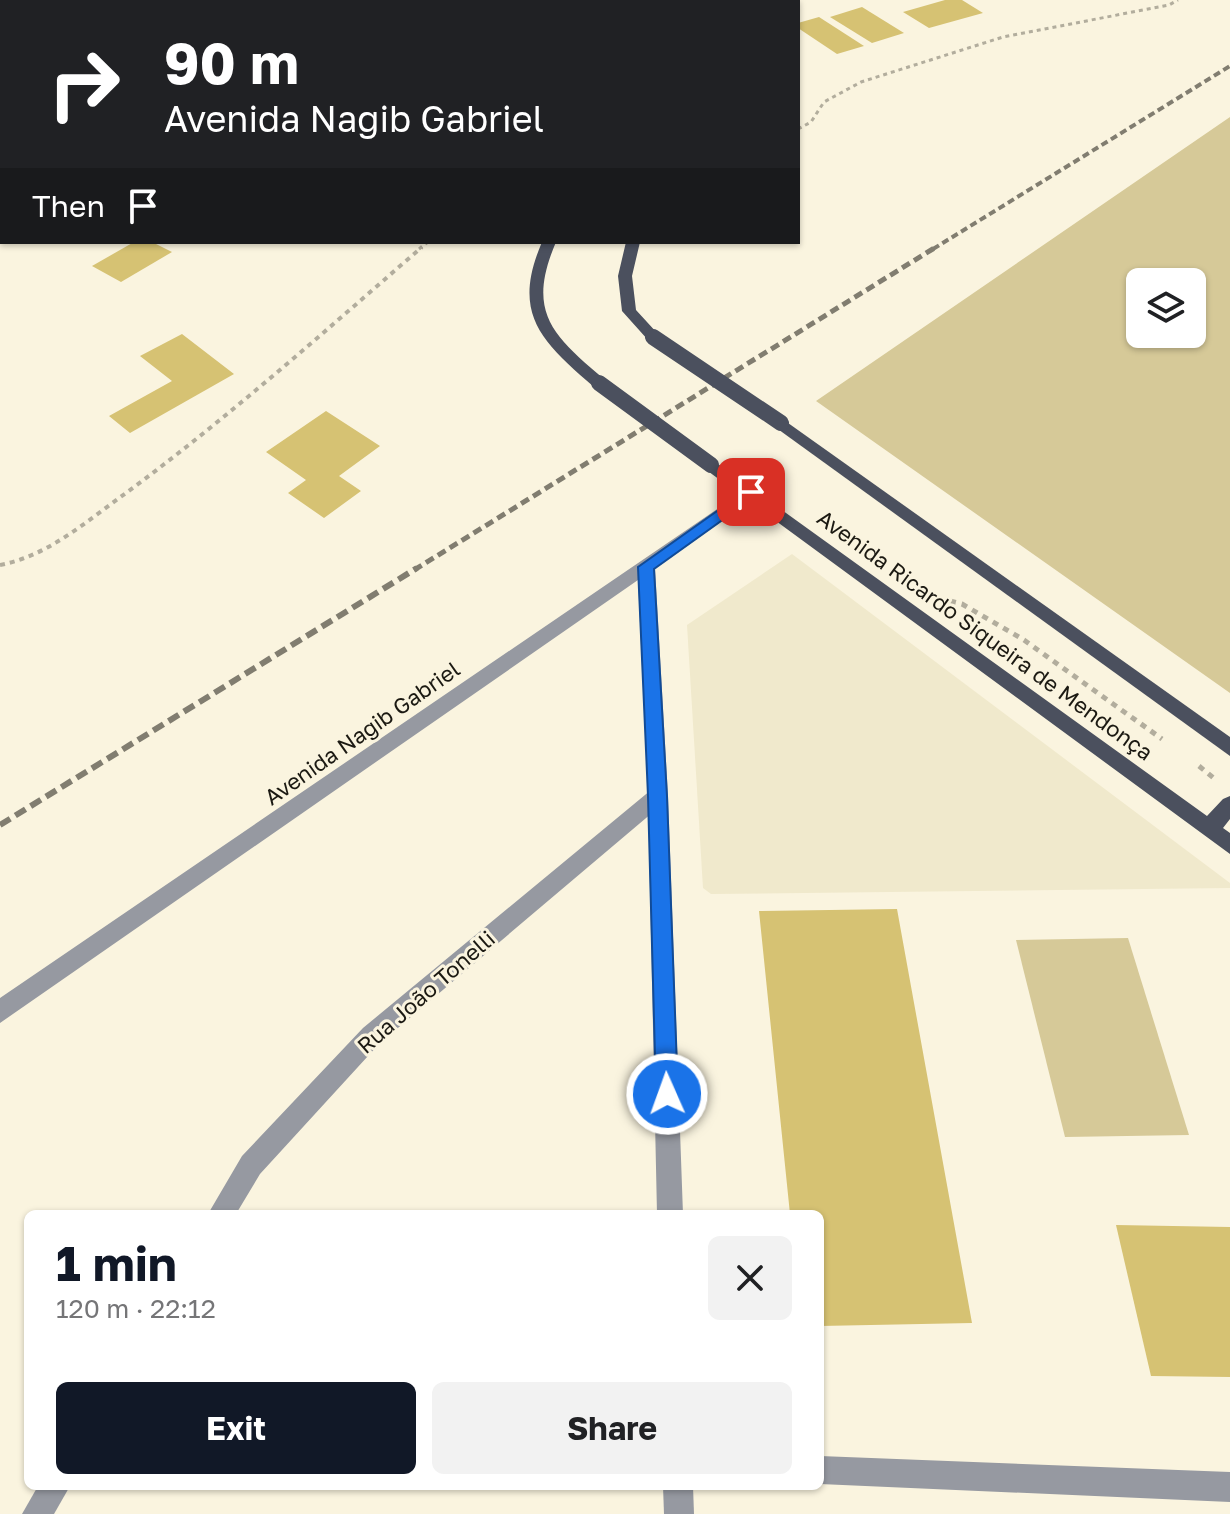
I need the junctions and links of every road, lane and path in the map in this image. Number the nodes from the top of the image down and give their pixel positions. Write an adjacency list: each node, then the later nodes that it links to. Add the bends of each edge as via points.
1 (1178, 0): 2 (path, via 1003,37 874,78 824,102 811,122)
2 (800, 128)
3 (426, 244): 7 (path, via 166,463 60,541)
4 (548, 244): 6 (main road, Avenida Ricardo Siqueira de Mendonça, bridge, via 536,267 534,305 553,340 599,383)
5 (633, 244): 9 (main road, bridge, via 625,276 629,311 653,337 781,423)
6 (751, 492): 8 (street, Avenida Nagib Gabriel); 12 (main road, Avenida Ricardo Siqueira de Mendonça)
7 (0, 565)
8 (646, 567): 10 (street); 14 (street, Avenida Nagib Gabriel)
9 (1230, 748)
10 (658, 796): 15 (street, Rua João Tonelli, via 371,1036 251,1165); 16 (street)
11 (1230, 805): 12 (main road)
12 (1208, 829): 13 (main road, Avenida Ricardo Siqueira de Mendonça)
13 (1230, 845)
14 (0, 1012)
15 (223, 1210)
16 (670, 1210)
17 (824, 1470): 18 (street)
18 (1230, 1487)
19 (52, 1490): 21 (street)
20 (678, 1490): 22 (street)
21 (37, 1514)
22 (679, 1514)

